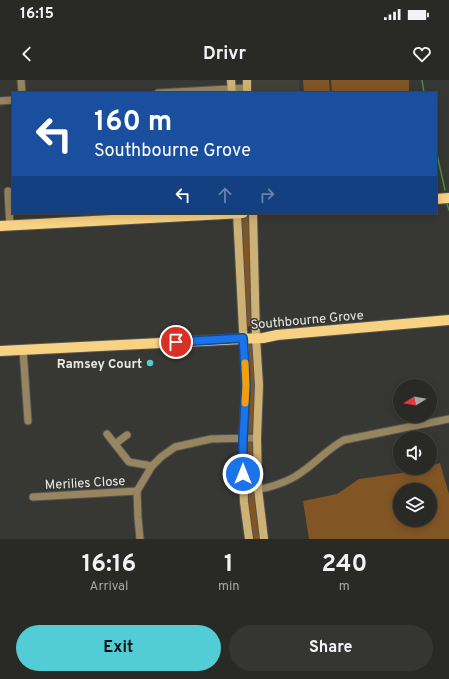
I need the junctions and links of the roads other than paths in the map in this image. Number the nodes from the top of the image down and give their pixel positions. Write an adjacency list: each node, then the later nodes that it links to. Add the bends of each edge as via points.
1 (21, 80): 4 (street)
2 (232, 87): 3 (street); 5 (street)
3 (247, 87)
4 (22, 92)
5 (170, 92)
6 (12, 100): 7 (street)
7 (0, 101)
8 (8, 190): 14 (street)
9 (449, 198): 10 (main road)
10 (437, 199)
11 (223, 214): 14 (main road)
12 (241, 214): 17 (street, via 239,256)
13 (253, 214): 15 (street)
14 (5, 226)
15 (255, 285): 17 (street, via 252,333); 18 (street)
16 (449, 320): 18 (main road, Southbourne Grove)
17 (244, 338): 18 (main road, Southbourne Grove); 19 (main road, Southbourne Grove); 25 (street, via 246,386)
18 (256, 338): 26 (street, via 259,385)
19 (23, 350): 20 (main road, Southbourne Grove); 22 (street)
20 (0, 351)
21 (449, 419): 29 (street, via 344,440 298,474 273,486)
22 (28, 420)
23 (107, 434): 27 (street)
24 (127, 435): 27 (street)
25 (243, 438): 26 (street); 28 (street, via 211,439 175,447); 33 (street, via 244,502)
26 (258, 438): 29 (street)
27 (115, 444): 28 (street, via 129,462)
28 (152, 466): 30 (street)
29 (258, 489): 34 (street)
30 (138, 491): 31 (street, Merilies Close); 32 (street)
31 (33, 496)
32 (140, 539)
33 (249, 539)
34 (264, 539)

